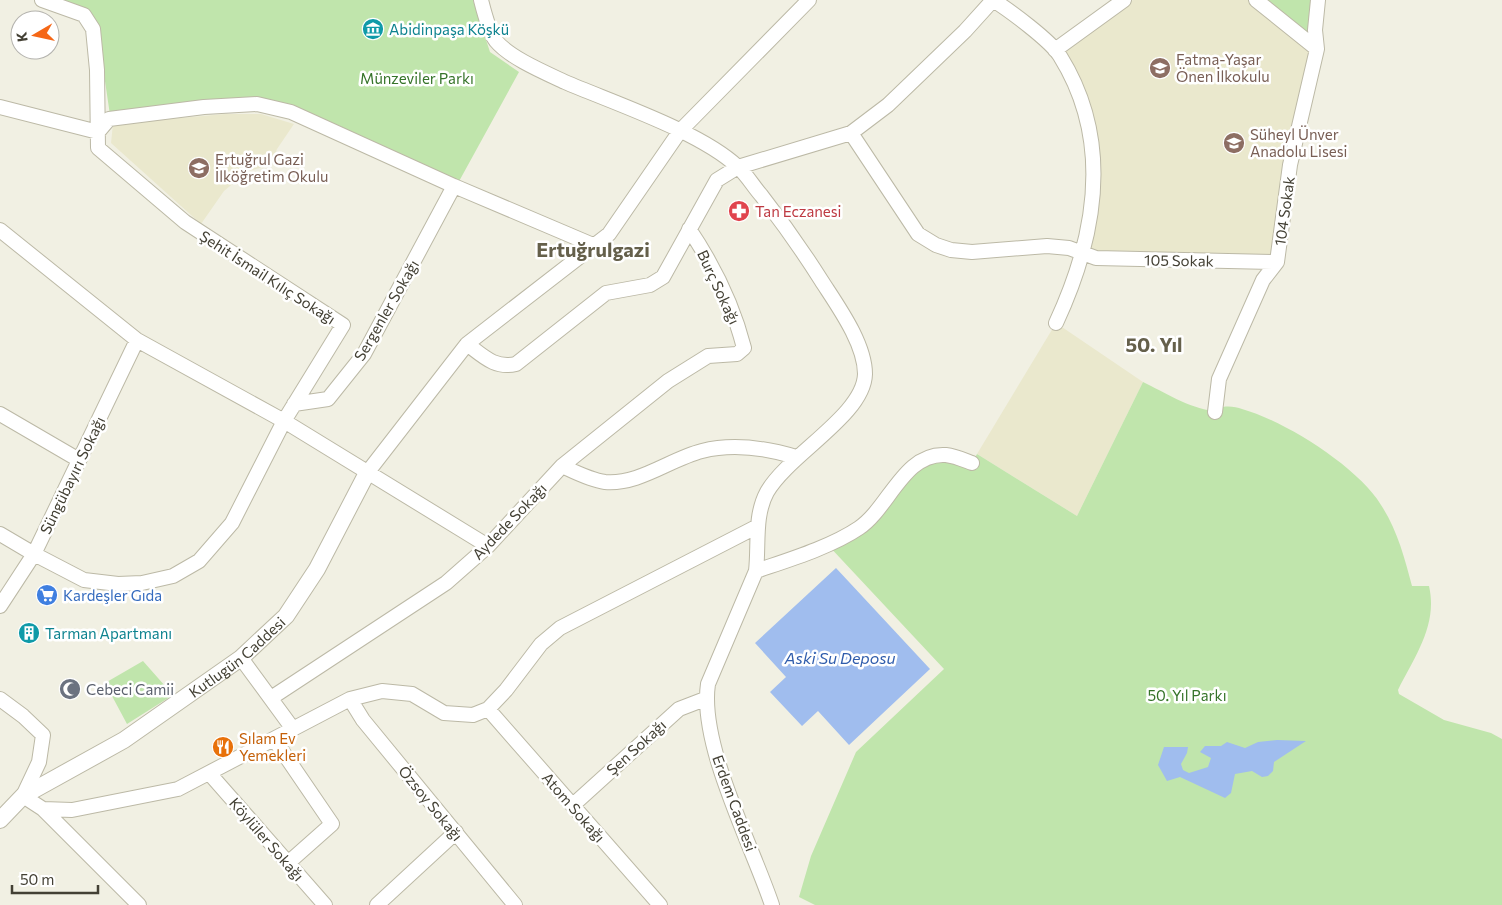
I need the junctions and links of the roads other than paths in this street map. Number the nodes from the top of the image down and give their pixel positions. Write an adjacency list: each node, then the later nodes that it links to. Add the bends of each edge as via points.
1 (42, 0): 12 (street, Şehit İsmail Kılıç Sokağı, via 84,15 93,29)
2 (481, 0): 11 (street, via 496,41 532,68)
3 (808, 0): 11 (street)
4 (993, 0): 9 (street, via 1016,14); 13 (street, via 888,105)
5 (1124, 0): 9 (street)
6 (1256, 0): 8 (street)
7 (1318, 0): 8 (street, 104 Sokak)
8 (1317, 49): 20 (street, 104 Sokak, via 1290,165)
9 (1055, 50): 19 (street, via 1085,108 1093,141 1090,210)
10 (0, 107): 12 (street)
11 (680, 131): 14 (street); 18 (street, via 609,234)
12 (98, 132): 15 (street, via 109,119 257,104 291,112); 25 (street, Şehit İsmail Kılıç Sokağı, via 98,148 184,222 343,324)
13 (851, 133): 14 (street); 19 (street, 105 Sokak, via 918,234 936,245 972,252 1048,246 1069,248)
14 (738, 166): 16 (street, via 717,180); 29 (street, via 792,234 846,318 862,356 864,384 858,397 847,412)
15 (454, 186): 18 (street); 25 (street, Sergenler Sokağı, via 364,354 328,399)
16 (689, 229): 23 (street, via 663,277 650,285 606,294 516,364 495,365); 24 (street, Burç Sokağı, via 735,313)
17 (0, 230): 22 (street)
18 (593, 245): 23 (street)
19 (1081, 254): 20 (street, 105 Sokak, via 1096,258); 21 (street)
20 (1277, 262): 26 (street, 104 Sokak, via 1264,280 1219,379)
21 (1056, 323)
22 (136, 340): 28 (street); 30 (street, Süngübayırı Sokağı)
23 (467, 344): 33 (street)
24 (744, 348): 32 (street, Aydede Sokağı, via 737,354 708,356 668,381)
25 (294, 404): 28 (street, Şehit İsmail Kılıç Sokağı)
26 (1215, 412)
27 (0, 414): 30 (street)
28 (284, 421): 33 (street); 37 (street, Şehit İsmail Kılıç Sokağı, via 232,523 198,561 173,576 142,583 84,580)
29 (796, 457): 32 (street, via 770,450 722,447 701,451 619,482 592,479); 34 (street, via 778,475 766,494)
30 (79, 460): 37 (street, Süngübayırı Sokağı)
31 (972, 463): 38 (street, via 947,455 933,456 913,465 871,520 857,530)
32 (562, 466): 36 (street, Aydede Sokağı)
33 (367, 473): 36 (street); 40 (street, Kutlugün Caddesi, via 317,569 286,616)
34 (758, 526): 38 (street); 45 (street, via 560,628 541,644)
35 (0, 534): 37 (street, Şehit İsmail Kılıç Sokağı)
36 (488, 546): 41 (street, Aydede Sokağı, via 446,583)
37 (34, 554): 39 (street, Süngübayırı Sokağı)
38 (756, 571): 44 (street, via 708,684)
39 (0, 606)
40 (241, 658): 41 (street); 49 (street, Kutlugün Caddesi, via 124,740)
41 (271, 698): 46 (street)
42 (0, 699): 49 (street, via 42,735 39,762)
43 (350, 699): 45 (street, via 382,691 412,694 444,712 473,715); 46 (street); 53 (street, Özsoy Sokağı, via 363,720)
44 (706, 699): 50 (street, Şen Sokağı, via 679,709); 55 (street, Erdem Caddesi, via 716,753)
45 (488, 709): 50 (street, Atom Sokağı)
46 (294, 729): 47 (street)
47 (274, 739): 48 (street); 54 (street, via 332,824)
48 (209, 773): 51 (street, via 178,789 72,810); 54 (street, Köylüler Sokağı)
49 (23, 796): 51 (street); 52 (street, Kutlugün Caddesi)
50 (572, 805): 60 (street, Atom Sokağı)
51 (43, 809): 56 (street)
52 (0, 820)
53 (456, 832): 58 (street); 59 (street, Özsoy Sokağı)
54 (288, 864): 57 (street, Köylüler Sokağı)
55 (767, 902)
56 (139, 905)
57 (325, 905)
58 (377, 905)
59 (515, 905)
60 (660, 905)

